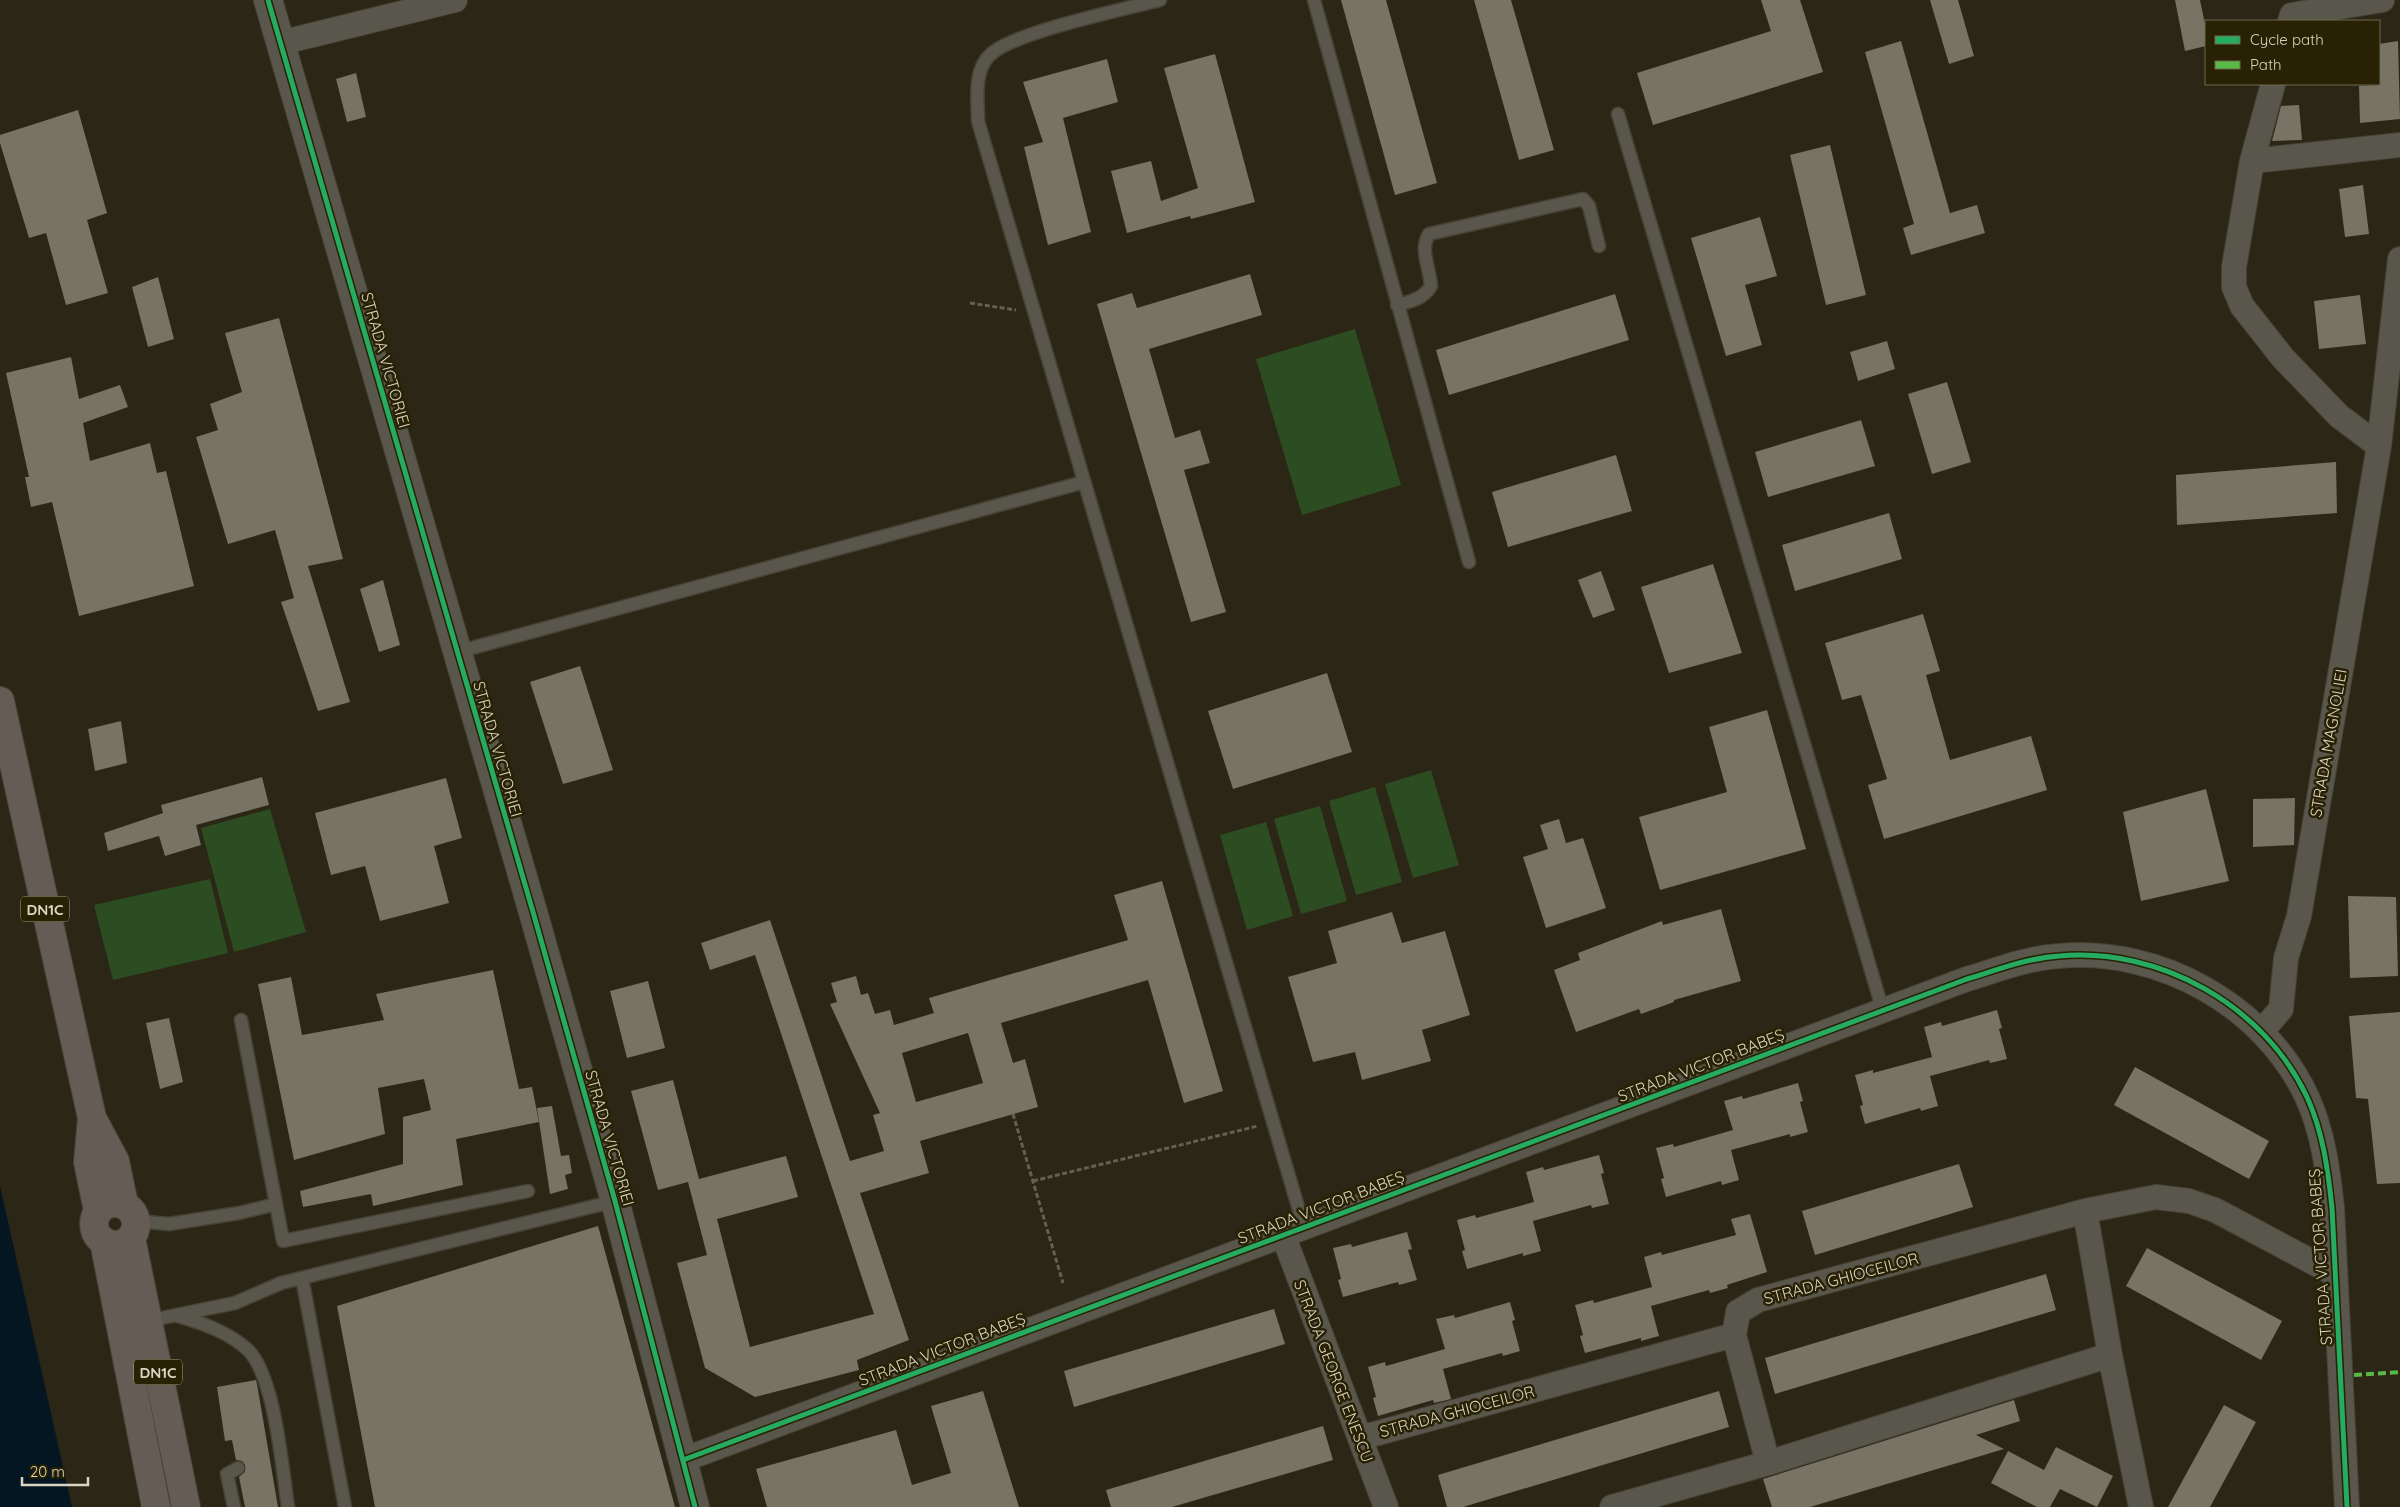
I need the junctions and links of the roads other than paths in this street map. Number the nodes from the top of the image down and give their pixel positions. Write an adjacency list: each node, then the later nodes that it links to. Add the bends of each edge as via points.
1 (268, 0): 7 (street, STRADA VICTORIEI)
2 (455, 0): 7 (street)
3 (1160, 0): 16 (lane, via 1004,45 989,55 979,73 978,121)
4 (1314, 0): 14 (lane)
5 (2382, 0): 6 (street)
6 (2291, 18)
7 (280, 43): 18 (street, STRADA VICTORIEI)
8 (2273, 85): 11 (street)
9 (1618, 114): 20 (lane)
10 (2400, 145): 11 (street)
11 (2252, 160): 15 (street, via 2234,268 2234,288 2242,306 2282,358 2339,416)
12 (1599, 246): 14 (lane, via 1589,206 1583,199 1429,234 1424,242 1424,251 1431,286 1426,294)
13 (2400, 258): 15 (street, STRADA MAGNOLIEI)
14 (1397, 305): 17 (lane)
15 (2379, 446): 22 (street, STRADA MAGNOLIEI, via 2299,916 2286,958 2281,1009)
16 (1084, 482): 18 (lane); 28 (lane, via 1273,1122)
17 (1469, 562)
18 (457, 652): 24 (street, STRADA VICTORIEI)
19 (0, 701): 27 (main road, DN1C, via 92,1118 115,1161)
20 (1883, 1011): 22 (street, STRADA VICTOR BABEȘ, via 2017,963 2083,954 2137,962 2177,975 2217,996); 28 (street, STRADA VICTOR BABEȘ)
21 (241, 1020): 25 (lane)
22 (2261, 1032): 29 (street, STRADA VICTOR BABEȘ, via 2307,1097 2319,1129 2332,1208)
23 (528, 1191): 25 (lane, via 283,1241)
24 (615, 1201): 30 (lane); 36 (street, STRADA VICTORIEI)
25 (276, 1204): 27 (lane, via 170,1224)
26 (2085, 1211): 29 (street, STRADA GHIOCEILOR, via 2156,1197 2189,1201 2215,1210); 33 (street, STRADA GHIOCEILOR, via 1758,1300 1738,1312); 34 (street)
27 (122, 1218): 32 (main road, DN1C); 40 (main road, DN1C, via 94,1226 104,1241)
28 (1294, 1231): 35 (street, STRADA GEORGE ENESCU); 36 (street, STRADA VICTOR BABEȘ)
29 (2335, 1274): 48 (street, STRADA VICTOR BABEȘ)
30 (302, 1278): 31 (lane, via 281,1283 235,1303); 44 (lane)
31 (175, 1316): 32 (lane); 43 (lane, via 204,1324 236,1340 248,1350 265,1376 273,1449)
32 (147, 1321): 41 (main road, DN1C)
33 (1734, 1335): 35 (street, STRADA GHIOCEILOR); 37 (street)
34 (2110, 1355): 37 (street); 47 (street)
35 (1360, 1438): 46 (street, STRADA GEORGE ENESCU)
36 (683, 1460): 45 (street, STRADA VICTORIEI)
37 (1768, 1463): 39 (street)
38 (238, 1468): 42 (lane, via 227,1474)
39 (1625, 1505)
40 (156, 1507)
41 (186, 1507)
42 (234, 1507)
43 (288, 1507)
44 (345, 1507)
45 (695, 1507)
46 (1386, 1507)
47 (2141, 1507)
48 (2347, 1507)

